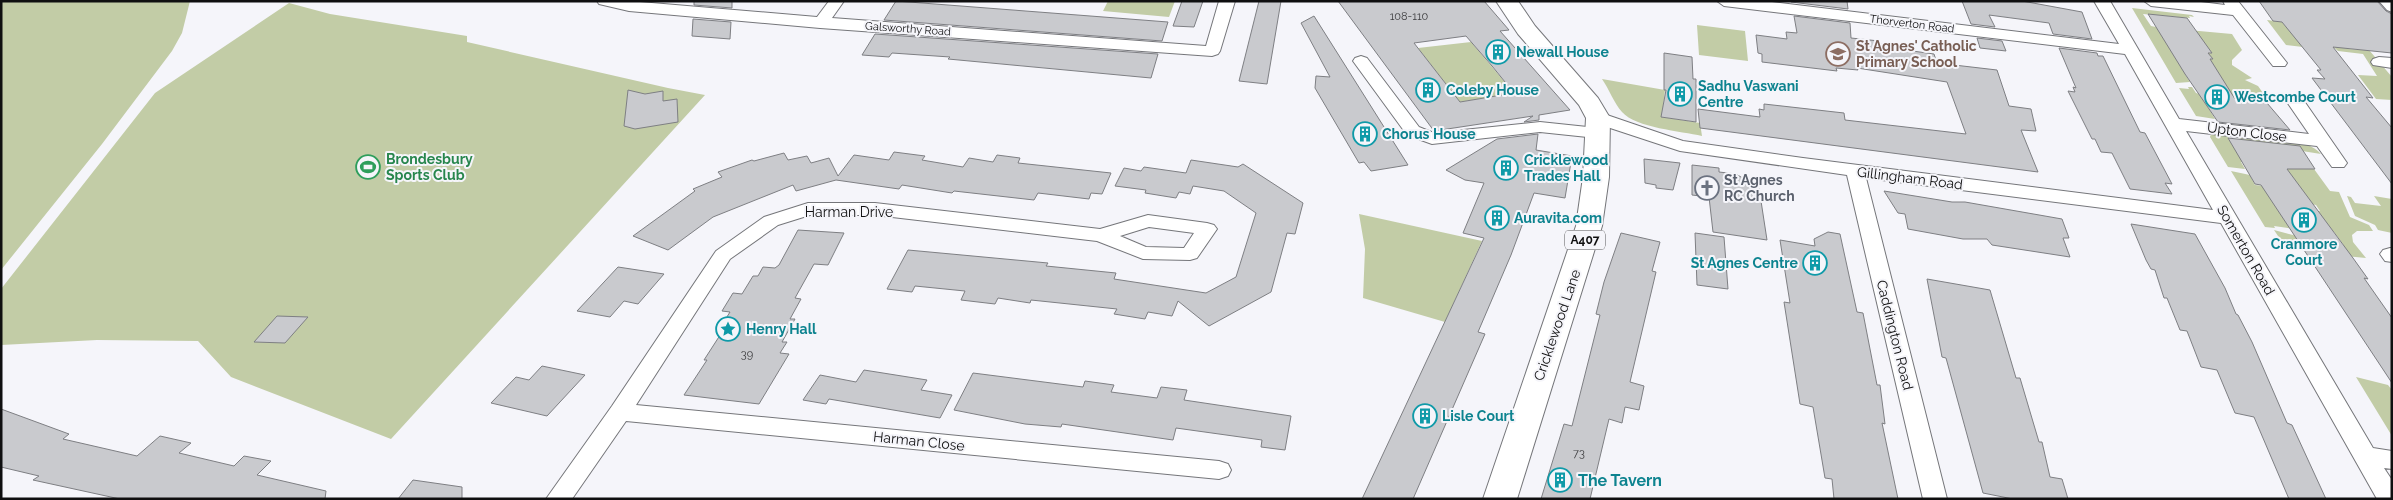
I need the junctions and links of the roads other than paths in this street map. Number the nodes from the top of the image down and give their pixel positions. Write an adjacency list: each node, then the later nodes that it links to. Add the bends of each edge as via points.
1 (604, 1): 11 (street, Galsworthy Road)
2 (837, 1): 11 (street)
3 (1227, 1): 11 (street, Galsworthy Road, via 1212,51)
4 (1506, 1): 17 (main road, via 1590,104)
5 (1724, 1): 12 (street, Thorverton Road)
6 (2102, 1): 12 (street, Somerton Road)
7 (2151, 1): 9 (street)
8 (2386, 1): 10 (street)
9 (2234, 6): 14 (street)
10 (2392, 6)
11 (820, 23)
12 (2130, 50): 16 (street, Somerton Road)
13 (1362, 61): 17 (street, Gillingham Road, via 1413,131 1432,139 1540,127)
14 (2279, 63)
15 (2296, 102): 18 (street)
16 (2173, 124): 18 (street, Upton Close); 21 (street, Somerton Road)
17 (1598, 125): 20 (street, Gillingham Road, via 1680,146); 28 (main road, Cricklewood Lane / A407, via 1596,177 1589,226)
18 (2321, 141): 19 (street)
19 (2338, 164)
20 (1854, 171): 21 (street, Gillingham Road); 29 (street, Caddington Road)
21 (2227, 218): 24 (street, Somerton Road)
22 (1101, 235): 23 (street, Harman Drive, via 875,210 808,209 771,221 723,255)
23 (620, 412): 26 (street, Harman Close); 27 (street, Harman Drive)
24 (2365, 456): 25 (street); 30 (street, Somerton Road)
25 (2392, 460)
26 (1219, 470)
27 (558, 499)
28 (1500, 499)
29 (1935, 499)
30 (2390, 499)

